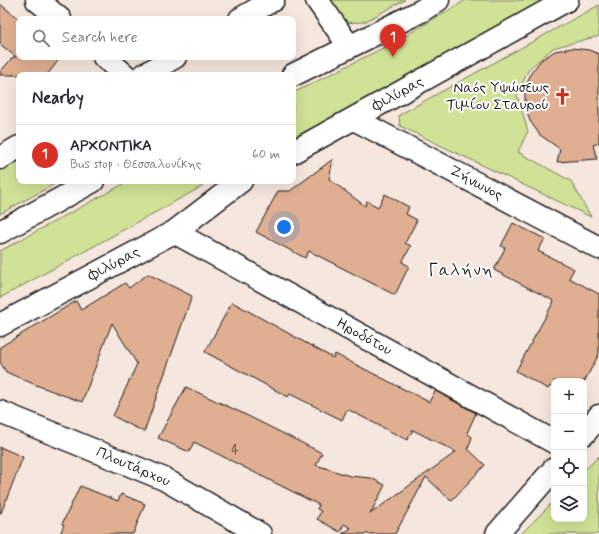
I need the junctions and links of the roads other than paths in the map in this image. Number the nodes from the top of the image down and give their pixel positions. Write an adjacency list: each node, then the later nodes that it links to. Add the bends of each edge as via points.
1 (37, 0): 6 (street)
2 (273, 0): 7 (street)
3 (317, 0): 8 (street)
4 (438, 0): 8 (street)
5 (567, 0): 14 (street, Φιλύρας)
6 (56, 16)
7 (245, 16)
8 (349, 46): 13 (street)
9 (108, 60): 11 (street)
10 (170, 60): 12 (street)
11 (122, 72)
12 (149, 72)
13 (296, 73)
14 (354, 119): 16 (street, Φιλύρας); 22 (street, Ζήνωνος)
15 (16, 149): 17 (street)
16 (296, 150)
17 (0, 158)
18 (88, 184): 20 (street)
19 (234, 184): 21 (street, Φιλύρας)
20 (0, 232)
21 (174, 232): 23 (street, Φιλύρας); 27 (street, Ηροδότου)
22 (599, 248)
23 (0, 325)
24 (0, 412): 29 (street, Πλουτάρχου, via 164,480)
25 (599, 416): 26 (street)
26 (587, 430)
27 (551, 440)
28 (551, 472): 30 (street)
29 (260, 534)
30 (497, 534)

